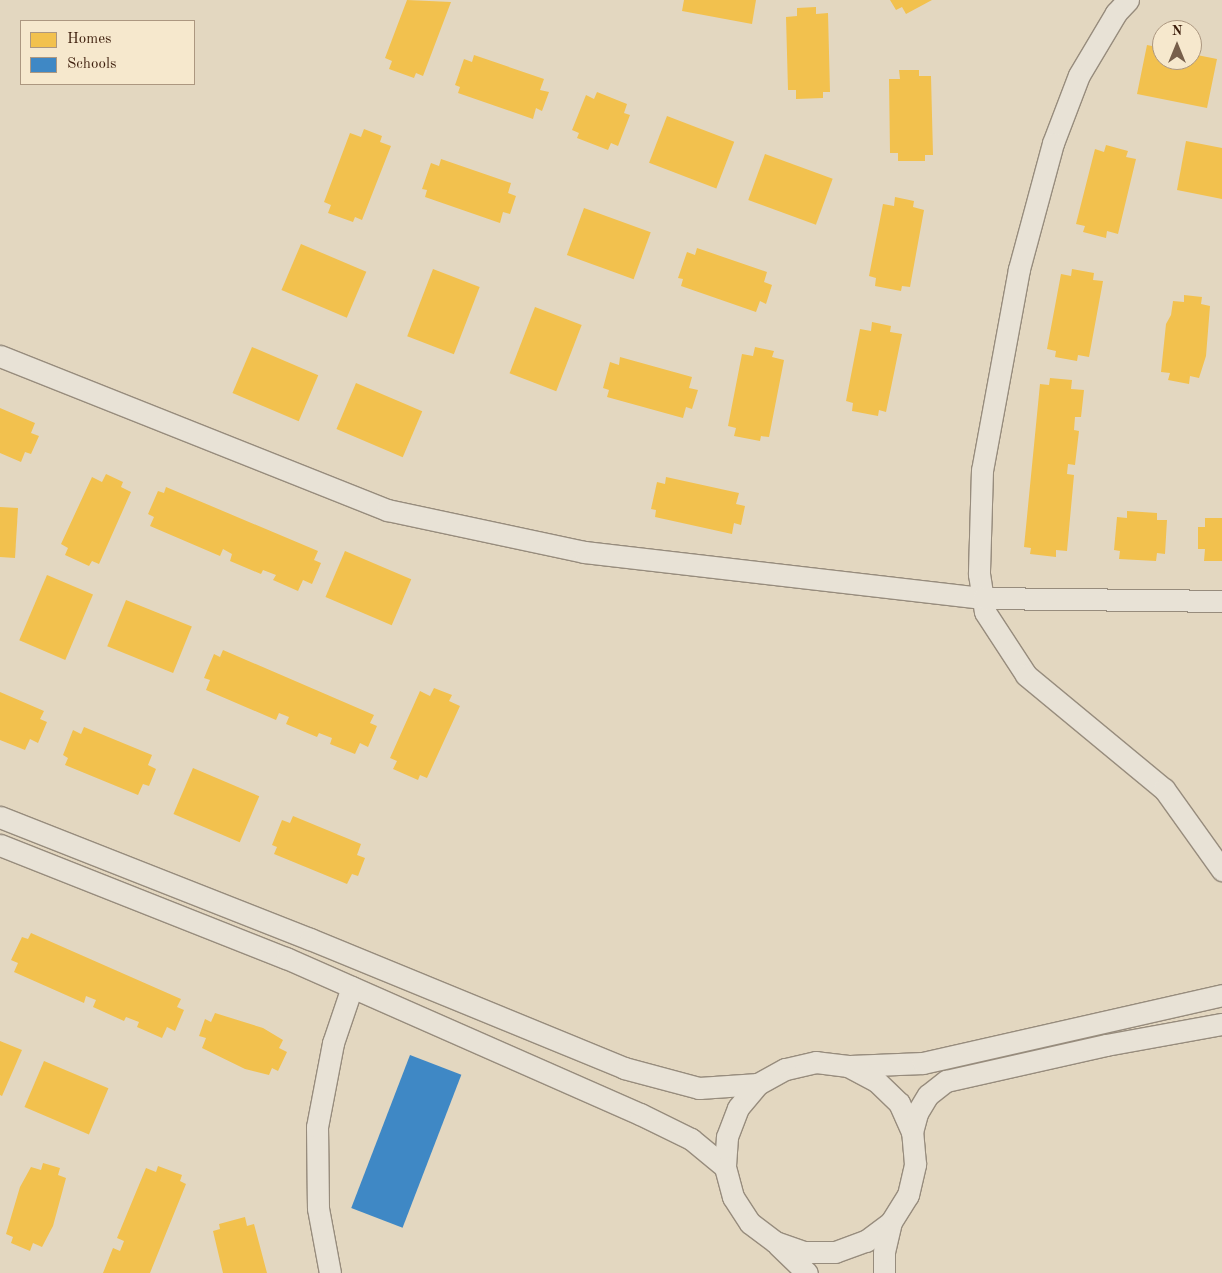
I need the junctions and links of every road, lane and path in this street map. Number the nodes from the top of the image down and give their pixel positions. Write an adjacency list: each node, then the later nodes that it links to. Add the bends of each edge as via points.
1 (1128, 0): 3 (street, via 1116,12 1079,75 1053,143 1019,269 982,470 979,574)
2 (0, 356): 3 (street, via 387,510 584,552)
3 (983, 598): 4 (street); 7 (street, via 985,612 1026,675 1164,789)
4 (1222, 601)
5 (0, 818): 12 (street, via 310,939 624,1068 699,1088)
6 (0, 845): 8 (street)
7 (1222, 870)
8 (352, 987): 14 (street, via 640,1114 691,1139); 17 (street, via 333,1043 317,1127 318,1208)
9 (1222, 995): 11 (street, via 922,1063)
10 (1222, 1024): 13 (street, via 1106,1044 946,1081 928,1095 917,1113)
11 (848, 1066): 12 (street, via 816,1062 785,1069); 13 (street, via 882,1086 898,1103)
12 (758, 1084): 14 (street, via 738,1108 726,1137)
13 (912, 1132): 15 (street, via 916,1164 908,1195)
14 (724, 1167): 16 (street, via 733,1197 750,1223)
15 (891, 1222): 16 (street, via 866,1241 835,1252 804,1252); 19 (street, via 884,1252)
16 (775, 1242): 18 (street)
17 (330, 1273)
18 (807, 1273)
19 (884, 1273)

